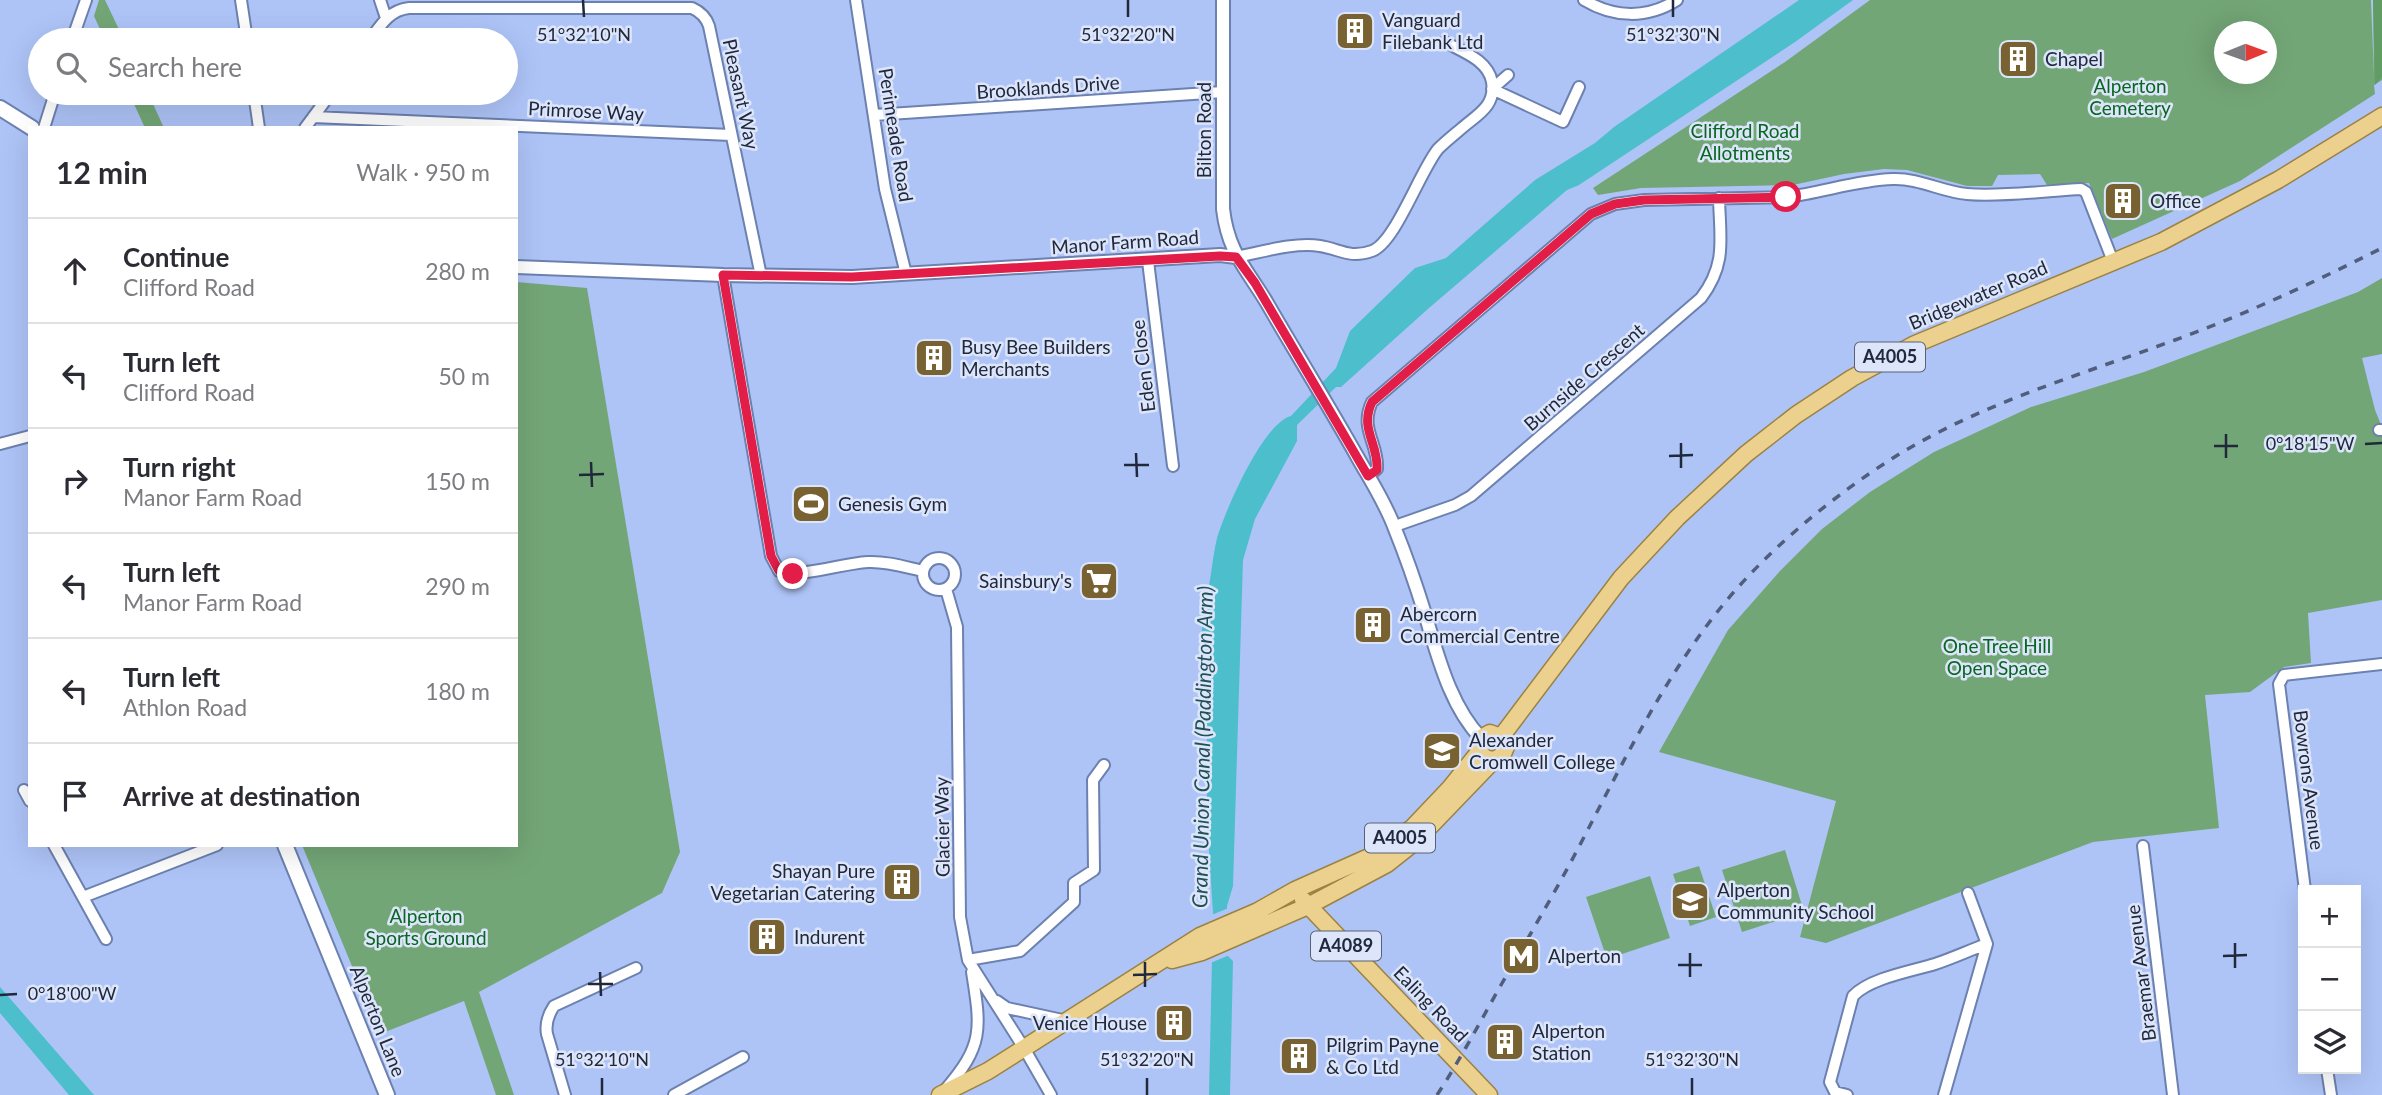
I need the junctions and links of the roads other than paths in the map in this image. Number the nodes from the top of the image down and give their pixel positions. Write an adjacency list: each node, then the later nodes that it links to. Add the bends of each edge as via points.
1 (86, 0): 9 (street)
2 (241, 0): 10 (street)
3 (380, 0): 8 (street)
4 (856, 0): 23 (street, Perimeade Road)
5 (1223, 0): 18 (street, Bilton Road)
6 (1584, 0): 7 (street, via 1614,13 1643,15)
7 (1676, 0)
8 (386, 18): 11 (street); 30 (street, Pleasant Way, via 409,8 692,9 706,18 709,26)
9 (76, 28)
10 (245, 28)
11 (379, 28)
12 (1445, 43): 13 (street)
13 (1458, 50): 14 (street); 17 (street, via 1486,68)
14 (1451, 62)
15 (1508, 75): 17 (street)
16 (1579, 87): 17 (street, via 1563,121)
17 (1492, 89): 32 (street, via 1483,113 1439,148 1385,242 1374,250 1342,253 1320,246 1292,247)
18 (1223, 92): 23 (street, Brooklands Drive); 32 (street, Bilton Road, via 1223,209)
19 (51, 105): 27 (street)
20 (255, 105): 28 (street)
21 (322, 105): 25 (street)
22 (0, 108): 26 (main road)
23 (874, 116): 36 (street, Perimeade Road, via 885,189)
24 (2382, 116): 34 (main road, Bridgewater Road / A4005, via 2278,180)
25 (313, 117): 29 (street); 30 (street, Primrose Way)
26 (29, 126)
27 (45, 126)
28 (258, 126)
29 (306, 126)
30 (731, 135): 38 (street, Pleasant Way)
31 (1719, 198): 34 (street, via 1809,194 1893,179 1966,194 2081,189); 42 (street, via 1644,200 1615,204 1591,214 1372,402 1367,425 1378,463); 43 (street, Burnside Crescent, via 1721,260 1714,282 1701,298 1471,496)
32 (1236, 257): 33 (street, Manor Farm Road); 42 (street)
33 (1148, 261): 36 (street, Manor Farm Road); 41 (street, Eden Close)
34 (2114, 264): 47 (main road, Bridgewater Road / A4005, via 1913,345 1796,415 1676,518 1630,568)
35 (518, 267): 37 (street, Manor Farm Road)
36 (906, 274): 38 (street, Manor Farm Road)
37 (723, 275): 38 (street, Manor Farm Road); 44 (street, via 771,556 779,571 793,574 867,562)
38 (761, 276)
39 (28, 437): 40 (street)
40 (0, 444)
41 (1173, 466)
42 (1368, 476): 43 (street)
43 (1395, 526): 48 (street, via 1445,673)
44 (923, 571): 45 (street, via 928,586); 45 (street, via 931,560 950,562 956,572)
45 (946, 589): 65 (street, Glacier Way, via 957,627 960,917)
46 (2382, 664): 56 (street, Bowrons Avenue, via 2284,676 2279,684)
47 (1501, 737): 48 (main road, via 1490,733); 48 (main road, Bridgewater Road, via 1504,752 1498,759)
48 (1485, 750): 57 (main road, A4005, via 1407,833 1378,853); 60 (main road, A4005, via 1423,835 1387,864)
49 (1104, 765): 65 (street, via 1093,780 1094,870 1074,883 1074,902 1020,951)
50 (24, 790): 51 (street)
51 (28, 797)
52 (2143, 846): 80 (street, Braemar Avenue)
53 (55, 847): 59 (street)
54 (212, 847): 59 (street)
55 (286, 847): 72 (main road, Alperton Lane)
56 (2304, 885)
57 (1295, 890): 60 (main road, A4089); 61 (main road, A4005)
58 (1968, 893): 64 (street)
59 (83, 897): 62 (street)
60 (1308, 906): 61 (main road, via 1291,902); 63 (main road, A4005, via 1234,937); 77 (main road, Ealing Road / A4089)
61 (1258, 911): 63 (main road, A4005, via 1233,920)
62 (106, 939)
63 (1201, 944): 68 (main road, A4005, via 1159,964)
64 (1987, 944): 78 (street, via 1874,983 1853,996 1830,1082 1835,1092); 79 (street)
65 (969, 962): 67 (street, Glacier Way); 75 (street, via 978,1011 977,1039 968,1060)
66 (636, 968): 73 (street, via 554,1006 550,1012 547,1034)
67 (990, 995): 68 (street, via 1007,1008); 69 (street, Glacier Way)
68 (1067, 1021): 69 (main road, A4005)
69 (1024, 1048): 75 (main road, A4005); 76 (street, Glacier Way)
70 (743, 1057): 74 (street)
71 (2329, 1074): 81 (street)
72 (387, 1095)
73 (565, 1095)
74 (674, 1095)
75 (941, 1095)
76 (1051, 1095)
77 (1489, 1095)
78 (1847, 1095)
79 (1944, 1095)
80 (2173, 1095)
81 (2331, 1095)

